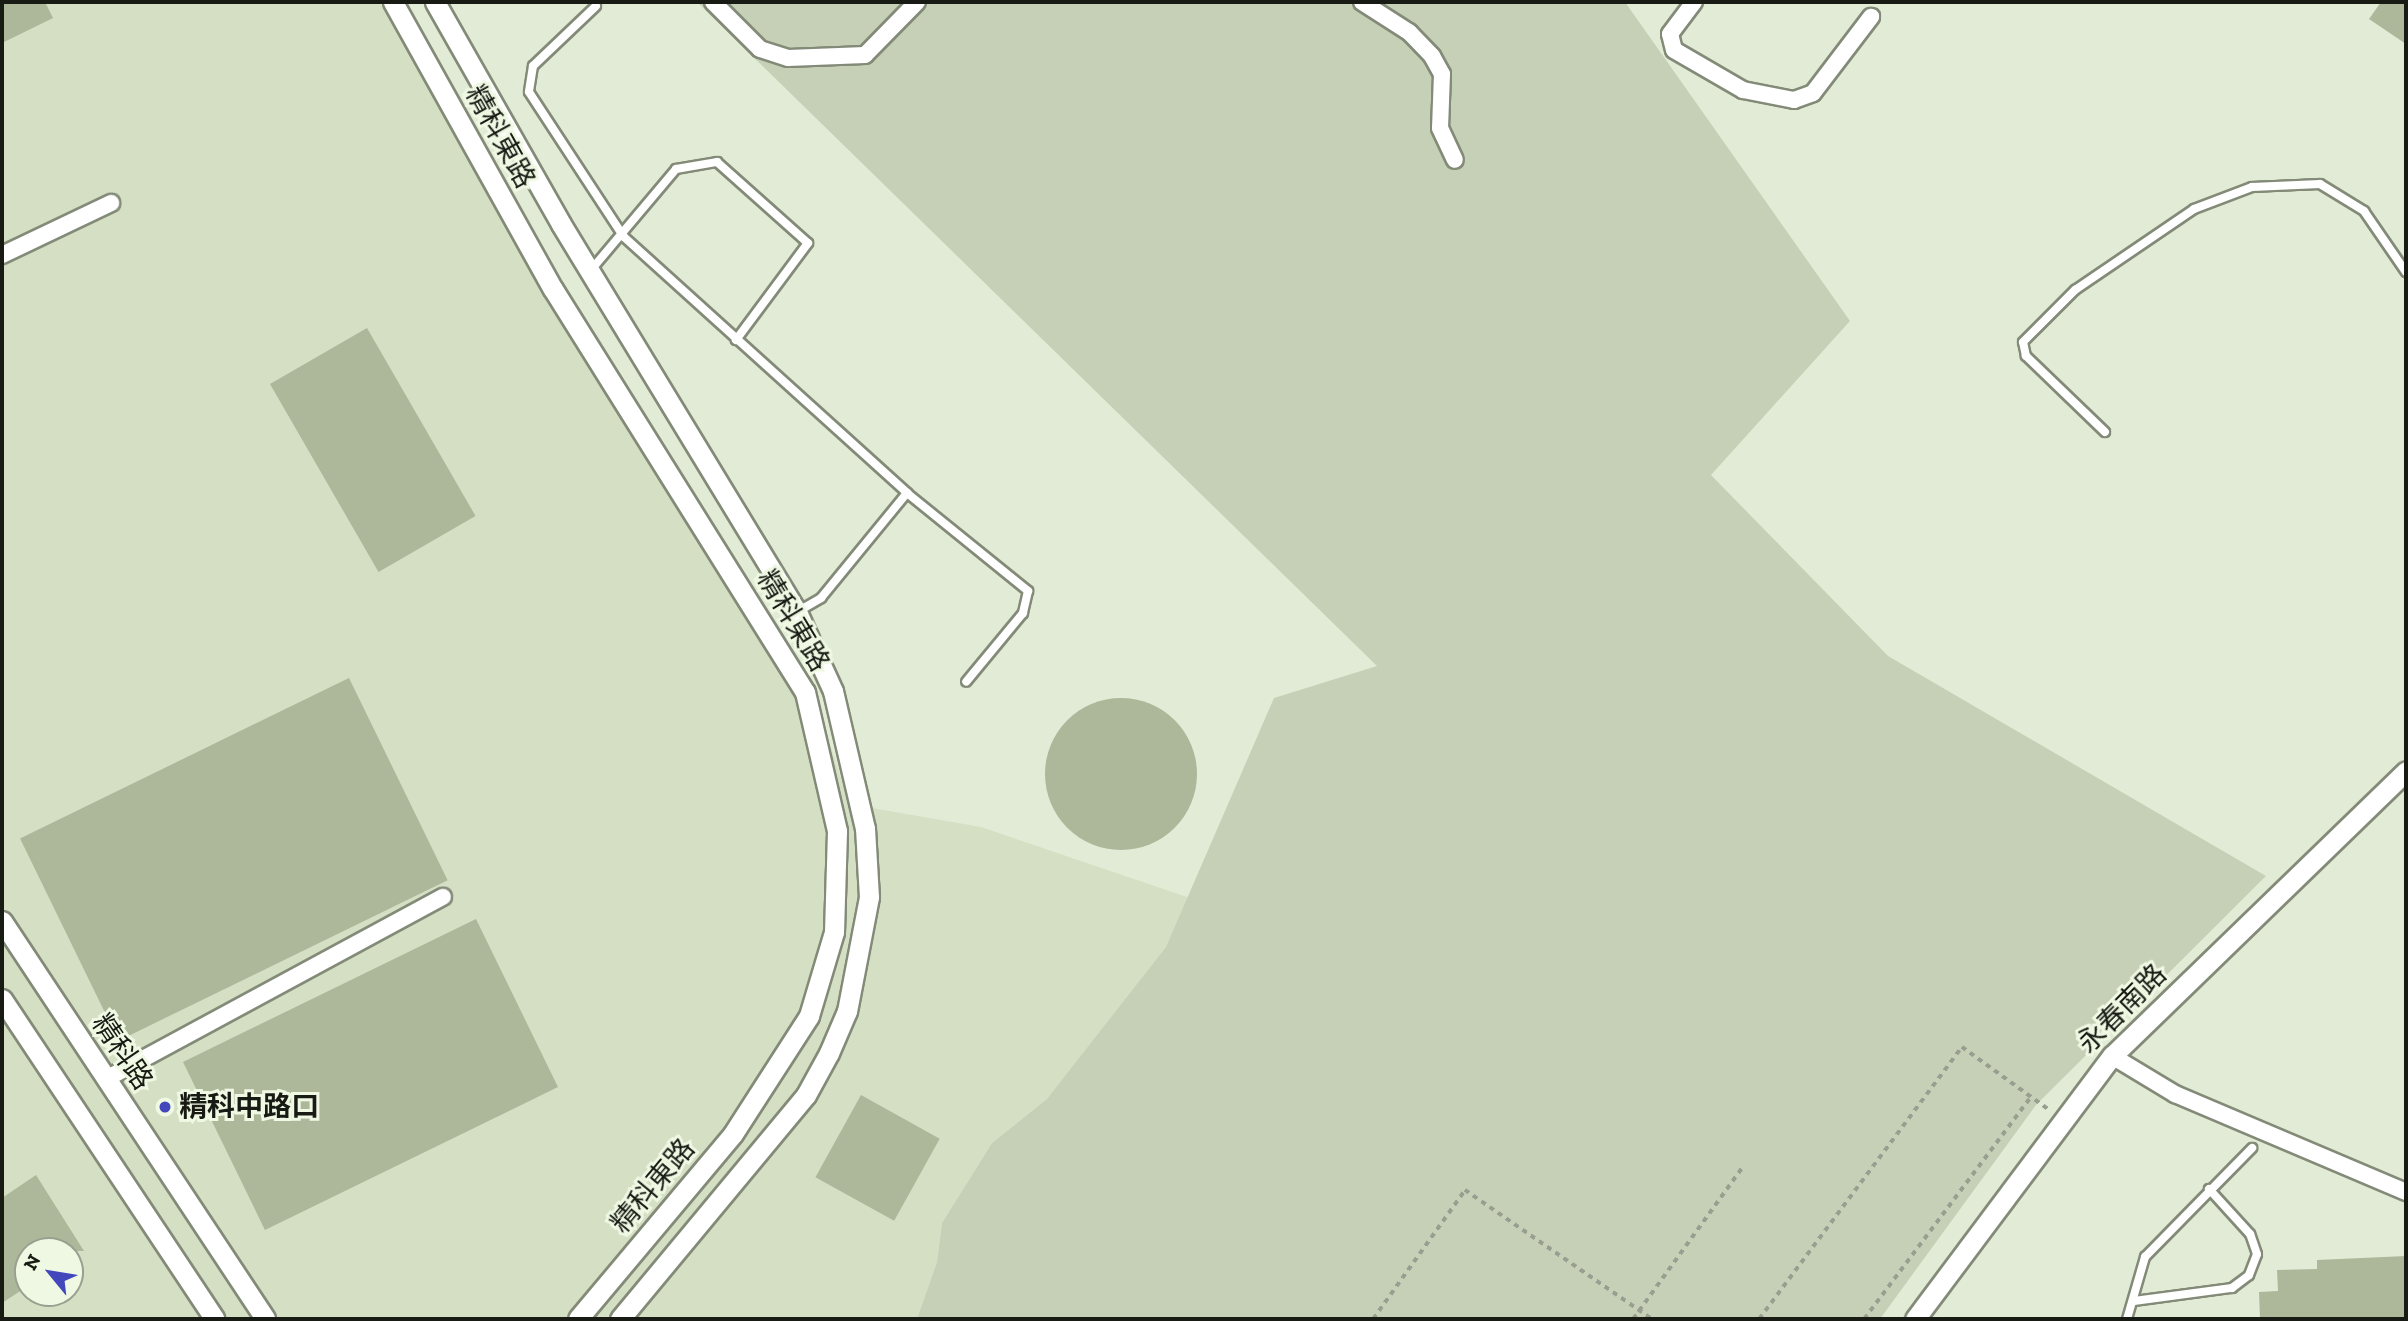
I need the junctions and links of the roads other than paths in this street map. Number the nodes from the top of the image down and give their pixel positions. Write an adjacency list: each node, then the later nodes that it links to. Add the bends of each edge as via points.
1 (393, 2): 32 (street, 精科東路, via 553,289 805,692 837,831 834,932 809,1016 733,1134)
2 (435, 2): 13 (street, 精科東路)
3 (713, 2): 4 (street, via 760,49 788,58 865,55)
4 (917, 2)
5 (1362, 2): 9 (street, via 1409,32 1432,57 1442,74 1440,128)
6 (1694, 2): 8 (street, via 1670,34 1674,50 1743,90 1794,100 1813,93)
7 (596, 6): 11 (lane, via 533,66 529,92)
8 (1871, 17)
9 (1455, 160)
10 (111, 203): 12 (street)
11 (624, 237): 13 (lane); 15 (lane); 15 (lane, via 676,169 717,162 808,243)
12 (2, 255)
13 (591, 270): 18 (street, 精科東路)
14 (2406, 272): 16 (lane, via 2364,211 2320,184 2252,187 2194,209 2075,290 2023,342 2026,356)
15 (736, 340): 17 (lane)
16 (2105, 432)
17 (907, 493): 18 (lane, via 821,598); 19 (lane, via 1028,591 1023,613)
18 (797, 612): 33 (street, 精科東路, via 833,691 865,828 869,897 847,1011 806,1095)
19 (966, 682)
20 (2406, 773): 24 (street, 永春南路)
21 (443, 897): 25 (street)
22 (2, 921): 25 (street, 精科路)
23 (2, 999): 30 (street)
24 (2112, 1056): 28 (street, via 2175,1094); 34 (street, 永春南路)
25 (106, 1079): 31 (street, 精科路)
26 (2252, 1148): 27 (lane)
27 (2209, 1189): 29 (lane, via 2145,1257); 29 (lane, via 2250,1234 2258,1254 2249,1275 2232,1288)
28 (2406, 1192)
29 (2134, 1301): 35 (lane)
30 (215, 1319)
31 (265, 1319)
32 (578, 1319)
33 (620, 1319)
34 (1915, 1319)
35 (2127, 1319)

